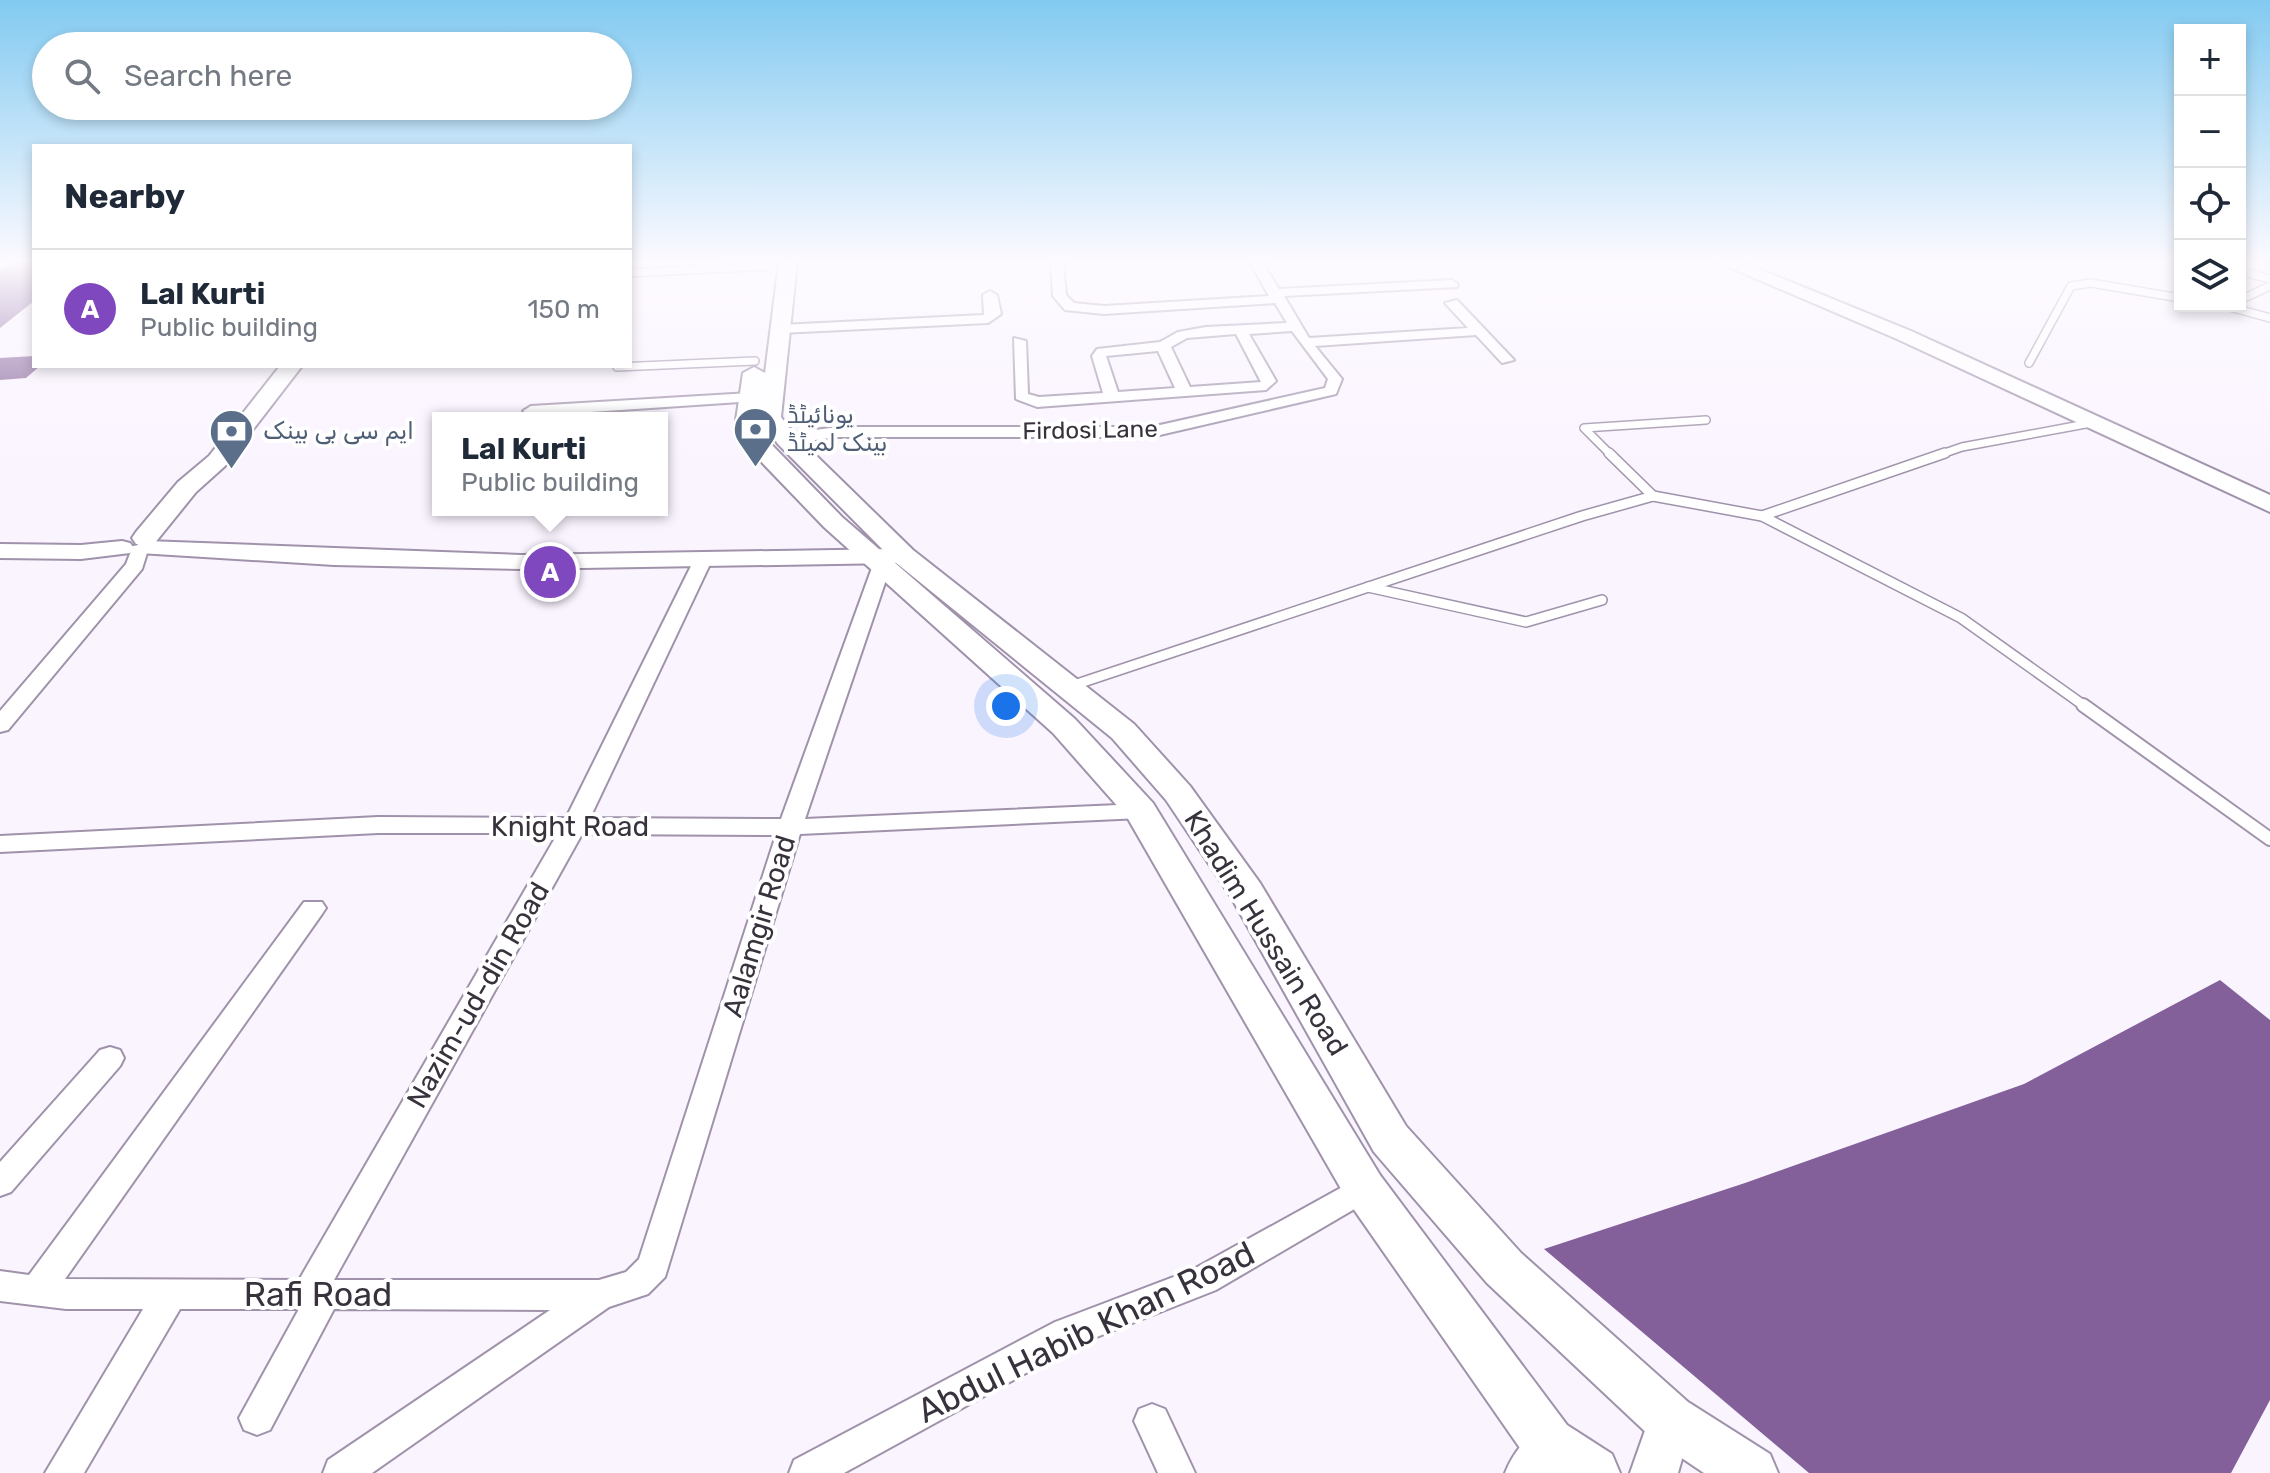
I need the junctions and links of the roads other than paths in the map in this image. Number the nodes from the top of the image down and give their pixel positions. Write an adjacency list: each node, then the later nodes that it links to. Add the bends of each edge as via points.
1 (1240, 330): 19 (street, via 1269,381 1266,386)
2 (762, 331): 14 (main road, Khadim Hussain Road)
3 (780, 331): 25 (main road, Khadim Hussain Road, via 770,417)
4 (1232, 331): 12 (street, via 1183,335)
5 (1297, 331): 11 (street, Firdosi Lane)
6 (1480, 331): 11 (street); 13 (street)
7 (1894, 331): 24 (main road)
8 (1921, 331): 27 (main road)
9 (2047, 331): 15 (lane)
10 (1019, 341): 20 (street, via 1021,396 1027,400)
11 (1305, 342): 25 (street, Firdosi Lane, via 1335,379 1331,391 1151,432 837,432)
12 (1163, 346): 19 (street); 20 (street, via 1102,352)
13 (1507, 360)
14 (755, 361): 16 (lane); 21 (main road, Khadim Hussain Road)
15 (2029, 363)
16 (632, 366)
17 (270, 368): 26 (main road, via 196,462)
18 (289, 368): 26 (main road, via 217,461)
19 (1185, 393): 20 (street)
20 (1112, 397)
21 (750, 398): 22 (street); 33 (main road, Khadim Hussain Road, via 747,420 757,444)
22 (531, 411)
23 (1706, 420): 28 (lane, via 1584,428)
24 (2091, 423): 29 (main road); 30 (lane, via 1962,447)
25 (786, 439): 33 (main road, Khadim Hussain Road)
26 (187, 487): 31 (main road)
27 (2270, 491)
28 (1653, 496): 30 (lane); 35 (lane)
29 (2270, 504)
30 (1762, 516): 42 (lane, via 1961,618)
31 (138, 546): 32 (street); 34 (street, via 281,558); 38 (street, via 135,565)
32 (0, 551)
33 (886, 559): 34 (street); 37 (main road, Khadim Hussain Road); 39 (main road, Khadim Hussain Road, via 1064,726); 41 (street, Aalamgir Road)
34 (702, 562): 40 (street, Nazim-ud-din Road)
35 (1367, 587): 36 (lane, via 1526,622); 37 (lane)
36 (1602, 600)
37 (1069, 687): 55 (main road, Khadim Hussain Road, via 1123,731 1178,793 1247,892 1390,1139 1504,1268)
38 (0, 725)
39 (1141, 811): 41 (street, Knight Road); 47 (main road, Khadim Hussain Road)
40 (574, 827): 41 (street, Knight Road); 43 (street, Knight Road, via 378,825); 52 (street, Nazim-ud-din Road)
41 (790, 827): 48 (street, Aalamgir Road, via 653,1267)
42 (2270, 839)
43 (0, 844)
44 (313, 908): 50 (street)
45 (110, 1058): 46 (street)
46 (0, 1183)
47 (1364, 1188): 57 (main road, Khadim Hussain Road); 60 (street, Abdul Habib Khan Road, via 1204,1280 1067,1333)
48 (636, 1284): 53 (street, Rafi Road)
49 (0, 1286): 50 (street, Rafi Road)
50 (37, 1291): 51 (street, Rafi Road)
51 (171, 1294): 52 (street, Rafi Road); 58 (street)
52 (316, 1294): 53 (street, Rafi Road); 54 (street, Nazim-ud-din Road)
53 (599, 1295): 59 (street)
54 (257, 1418)
55 (1670, 1420): 64 (street); 65 (main road, Khadim Hussain Road)
56 (1152, 1421): 61 (street)
57 (1548, 1443): 62 (street); 63 (main road, Khadim Hussain Road)
58 (63, 1473)
59 (341, 1473)
60 (807, 1473)
61 (1177, 1473)
62 (1523, 1473)
63 (1593, 1473)
64 (1654, 1473)
65 (1751, 1473)

